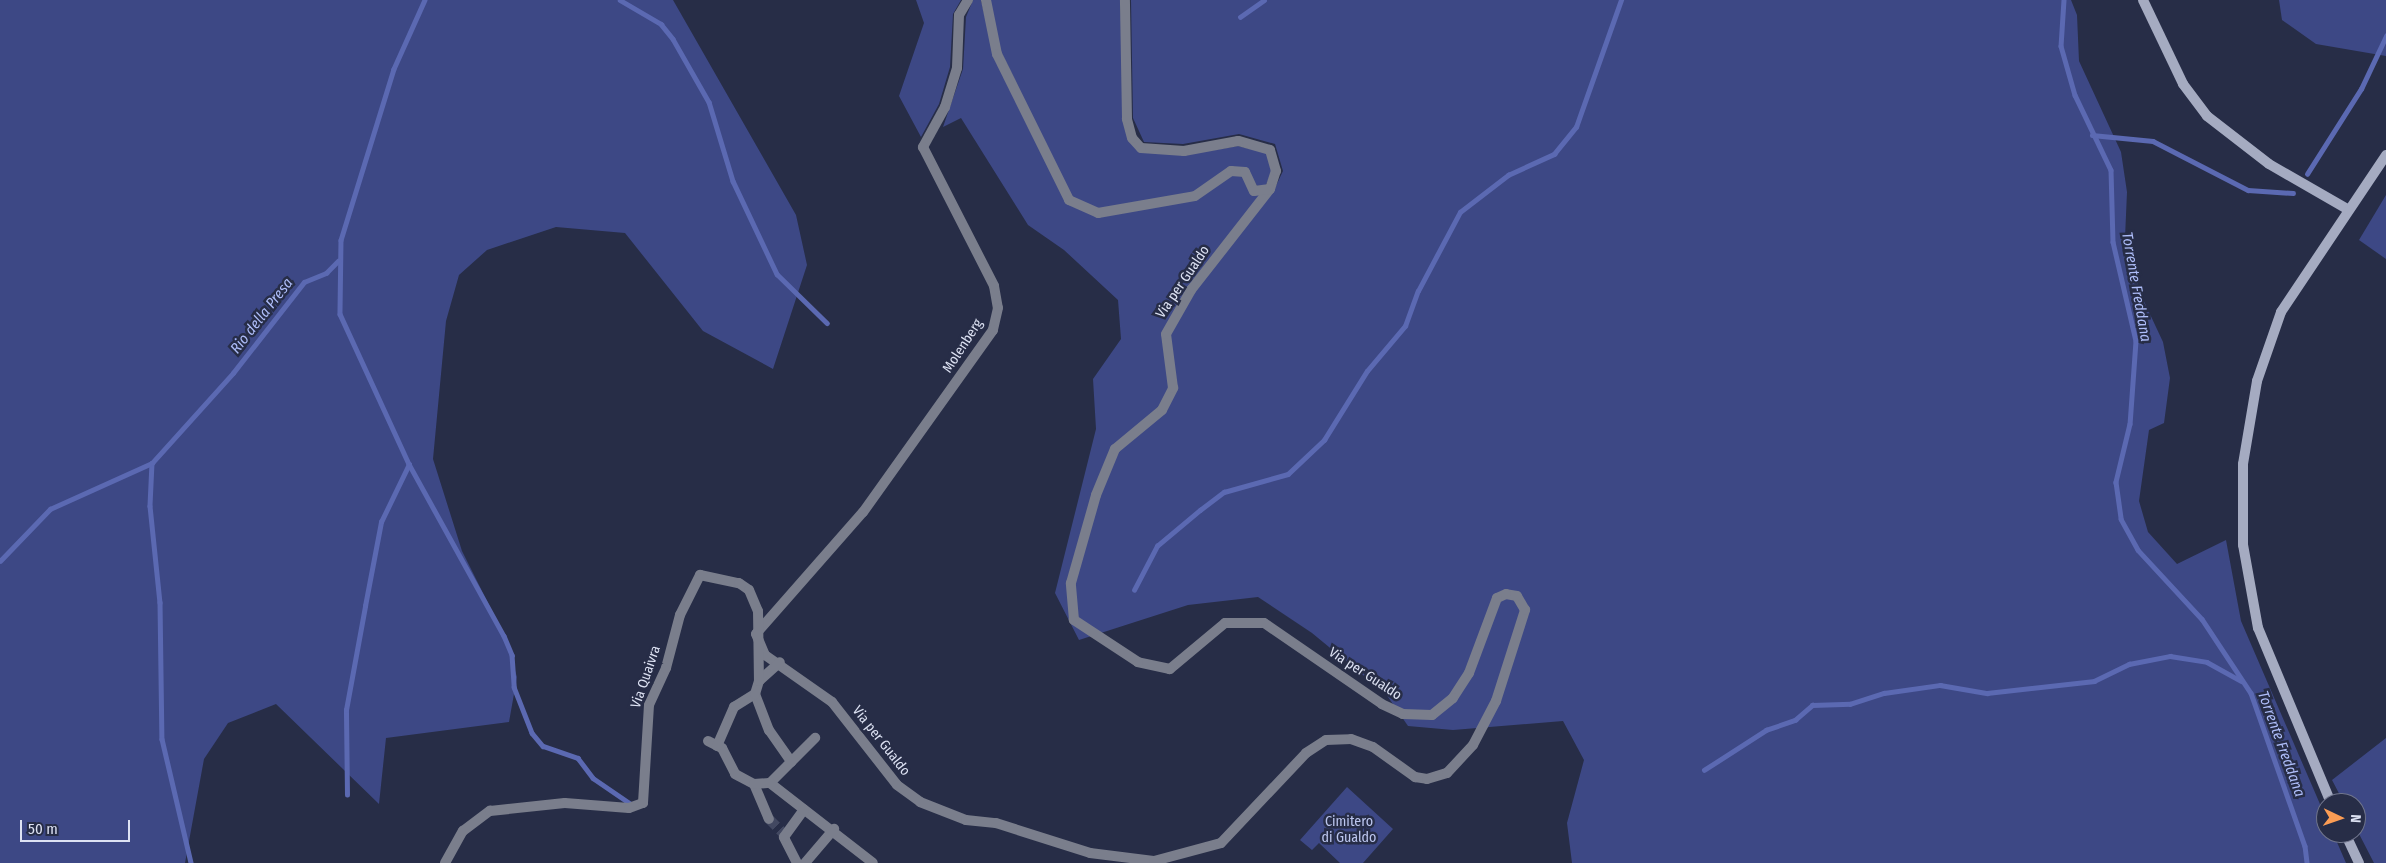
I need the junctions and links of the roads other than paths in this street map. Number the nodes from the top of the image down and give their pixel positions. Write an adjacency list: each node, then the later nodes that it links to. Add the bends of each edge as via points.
1 (968, 0): 8 (street, Molenberg, via 959,16 957,68 945,107 923,146 994,286 998,308 993,330 863,512)
2 (986, 0): 6 (street, via 997,54 1069,200 1098,213 1196,196 1231,171 1244,172 1254,191)
3 (1124, 0): 6 (street, Via per Gualdo, via 1127,119 1132,138 1141,148 1184,151 1238,141 1270,150 1276,171)
4 (2143, 0): 7 (main road, via 2183,84 2207,116 2269,164)
5 (2386, 155): 7 (main road)
6 (1270, 189): 21 (street, Via per Gualdo, via 1191,290 1166,334 1173,388 1162,410 1115,449 1071,582 1074,620 1138,662 1170,669 1225,623 1264,623 1382,704 1403,714 1432,715 1454,698 1469,673 1496,598 1506,594 1517,596 1524,616 1489,717 1473,745 1447,773 1426,779 1415,777 1373,747 1351,739 1326,740 1306,753 1221,843)
7 (2348, 210): 16 (main road, via 2295,287 2270,339 2251,406 2241,496 2243,545 2260,637)
8 (756, 634): 9 (street, Via per Gualdo, via 766,655); 10 (street, Via Quaivra); 22 (street, Via Quaivra, via 758,611 749,590 740,583 700,575 680,615 666,668 650,705 643,803 629,808 565,803 490,811 463,831)
9 (780, 662): 10 (street); 21 (street, Via per Gualdo, via 832,702 897,785 920,802 966,820 996,823 1090,853)
10 (760, 681): 11 (street)
11 (755, 694): 13 (street, via 769,730); 15 (street, via 734,707 712,743 735,774)
12 (814, 738): 13 (street)
13 (791, 762): 14 (street)
14 (770, 783): 15 (street); 17 (street)
15 (754, 784): 18 (street)
16 (2327, 793)
17 (804, 809): 19 (street); 23 (street, via 784,835)
18 (769, 819)
19 (834, 829): 24 (street); 25 (street)
20 (2350, 843): 26 (main road)
21 (1155, 862)
22 (445, 863)
23 (797, 863)
24 (805, 863)
25 (873, 863)
26 (2359, 863)

